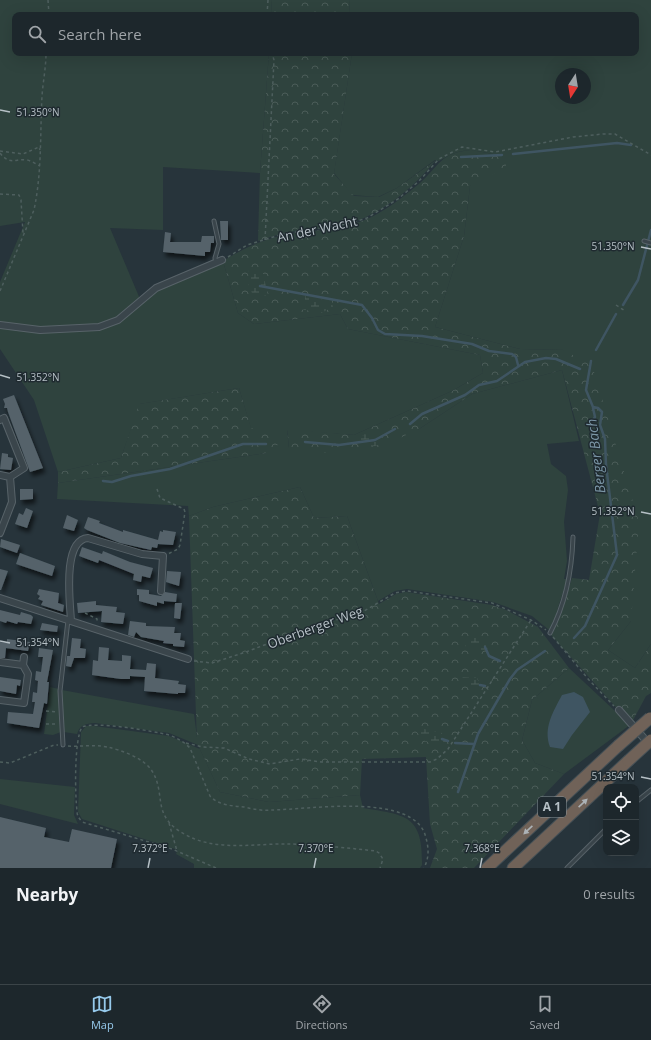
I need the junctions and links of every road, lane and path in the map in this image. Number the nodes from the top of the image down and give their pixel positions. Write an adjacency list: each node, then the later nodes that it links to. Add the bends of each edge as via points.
1 (48, 0): 3 (path)
2 (268, 0): 4 (path)
3 (49, 12)
4 (267, 12)
5 (46, 56): 7 (path)
6 (273, 56): 14 (path)
7 (41, 150): 8 (path, via 39,147 23,154); 10 (path)
8 (0, 152): 10 (path, via 9,160 28,160)
9 (651, 155): 14 (path, An der Wacht, via 615,134 573,137 495,152 462,147 439,158 419,181 398,199 367,218 347,224 283,234)
10 (40, 166): 13 (path, via 34,210)
11 (0, 194): 13 (path, via 19,195)
12 (214, 221): 17 (lane, via 218,244 214,258)
13 (23, 233): 18 (path)
14 (265, 241): 17 (path, An der Wacht, via 247,245)
15 (644, 241): 16 (lane)
16 (651, 243)
17 (219, 262): 21 (street, via 156,288 118,320 99,327 40,330)
18 (0, 291)
19 (616, 304): 20 (path)
20 (625, 311)
21 (0, 325)
22 (0, 420): 24 (street, via 4,418 24,468)
23 (0, 475): 24 (street)
24 (10, 477): 26 (street, via 12,502)
25 (157, 489): 28 (path, via 160,498 184,509 185,512 180,545)
26 (0, 533)
27 (573, 536): 35 (lane, via 569,579)
28 (163, 556): 29 (street); 32 (street, via 142,554 82,538 76,543 68,571)
29 (160, 591)
30 (0, 598): 32 (street)
31 (84, 613): 34 (path, via 97,619)
32 (69, 620): 34 (street); 43 (lane, via 60,691)
33 (531, 620): 35 (path, Oberberger Weg); 37 (path, Oberberger Weg, via 492,603 406,591 395,593 357,616 322,623 226,659 212,663); 48 (path, via 448,748 437,760 321,762 300,759 270,764 249,759 224,748 203,748)
34 (96, 629): 37 (street)
35 (550, 633): 41 (path, Oberberger Weg, via 589,680)
36 (24, 657): 39 (street)
37 (188, 659)
38 (0, 662): 39 (street)
39 (23, 665): 40 (street, via 28,674 24,703)
40 (0, 700)
41 (619, 710): 50 (street)
42 (46, 711): 43 (path)
43 (61, 713): 49 (lane)
44 (650, 717): 61 (highway, A 1, one-way to 61, bridge)
45 (46, 724): 46 (path)
46 (53, 724)
47 (651, 740): 62 (highway, A 1, one-way to 47, bridge)
48 (184, 742): 51 (path, via 170,736 95,724 82,727); 60 (path, via 190,748 210,796 215,801 231,806 269,811 344,806 370,807 394,811 416,820 422,827 428,846)
49 (63, 744): 51 (path); 52 (path, via 54,745 10,764)
50 (651, 746)
51 (77, 747): 55 (path, via 88,744 107,747 134,757 148,766 154,775 160,804); 57 (path, via 77,812 82,822)
52 (0, 762)
53 (651, 790): 54 (lane)
54 (639, 800)
55 (169, 822): 57 (path); 59 (path, via 186,835 207,843 291,844 376,851 383,859)
56 (603, 832): 63 (lane)
57 (177, 851): 58 (path)
58 (216, 868)
59 (380, 868)
60 (424, 868)
61 (486, 868)
62 (513, 868)
63 (567, 868)

